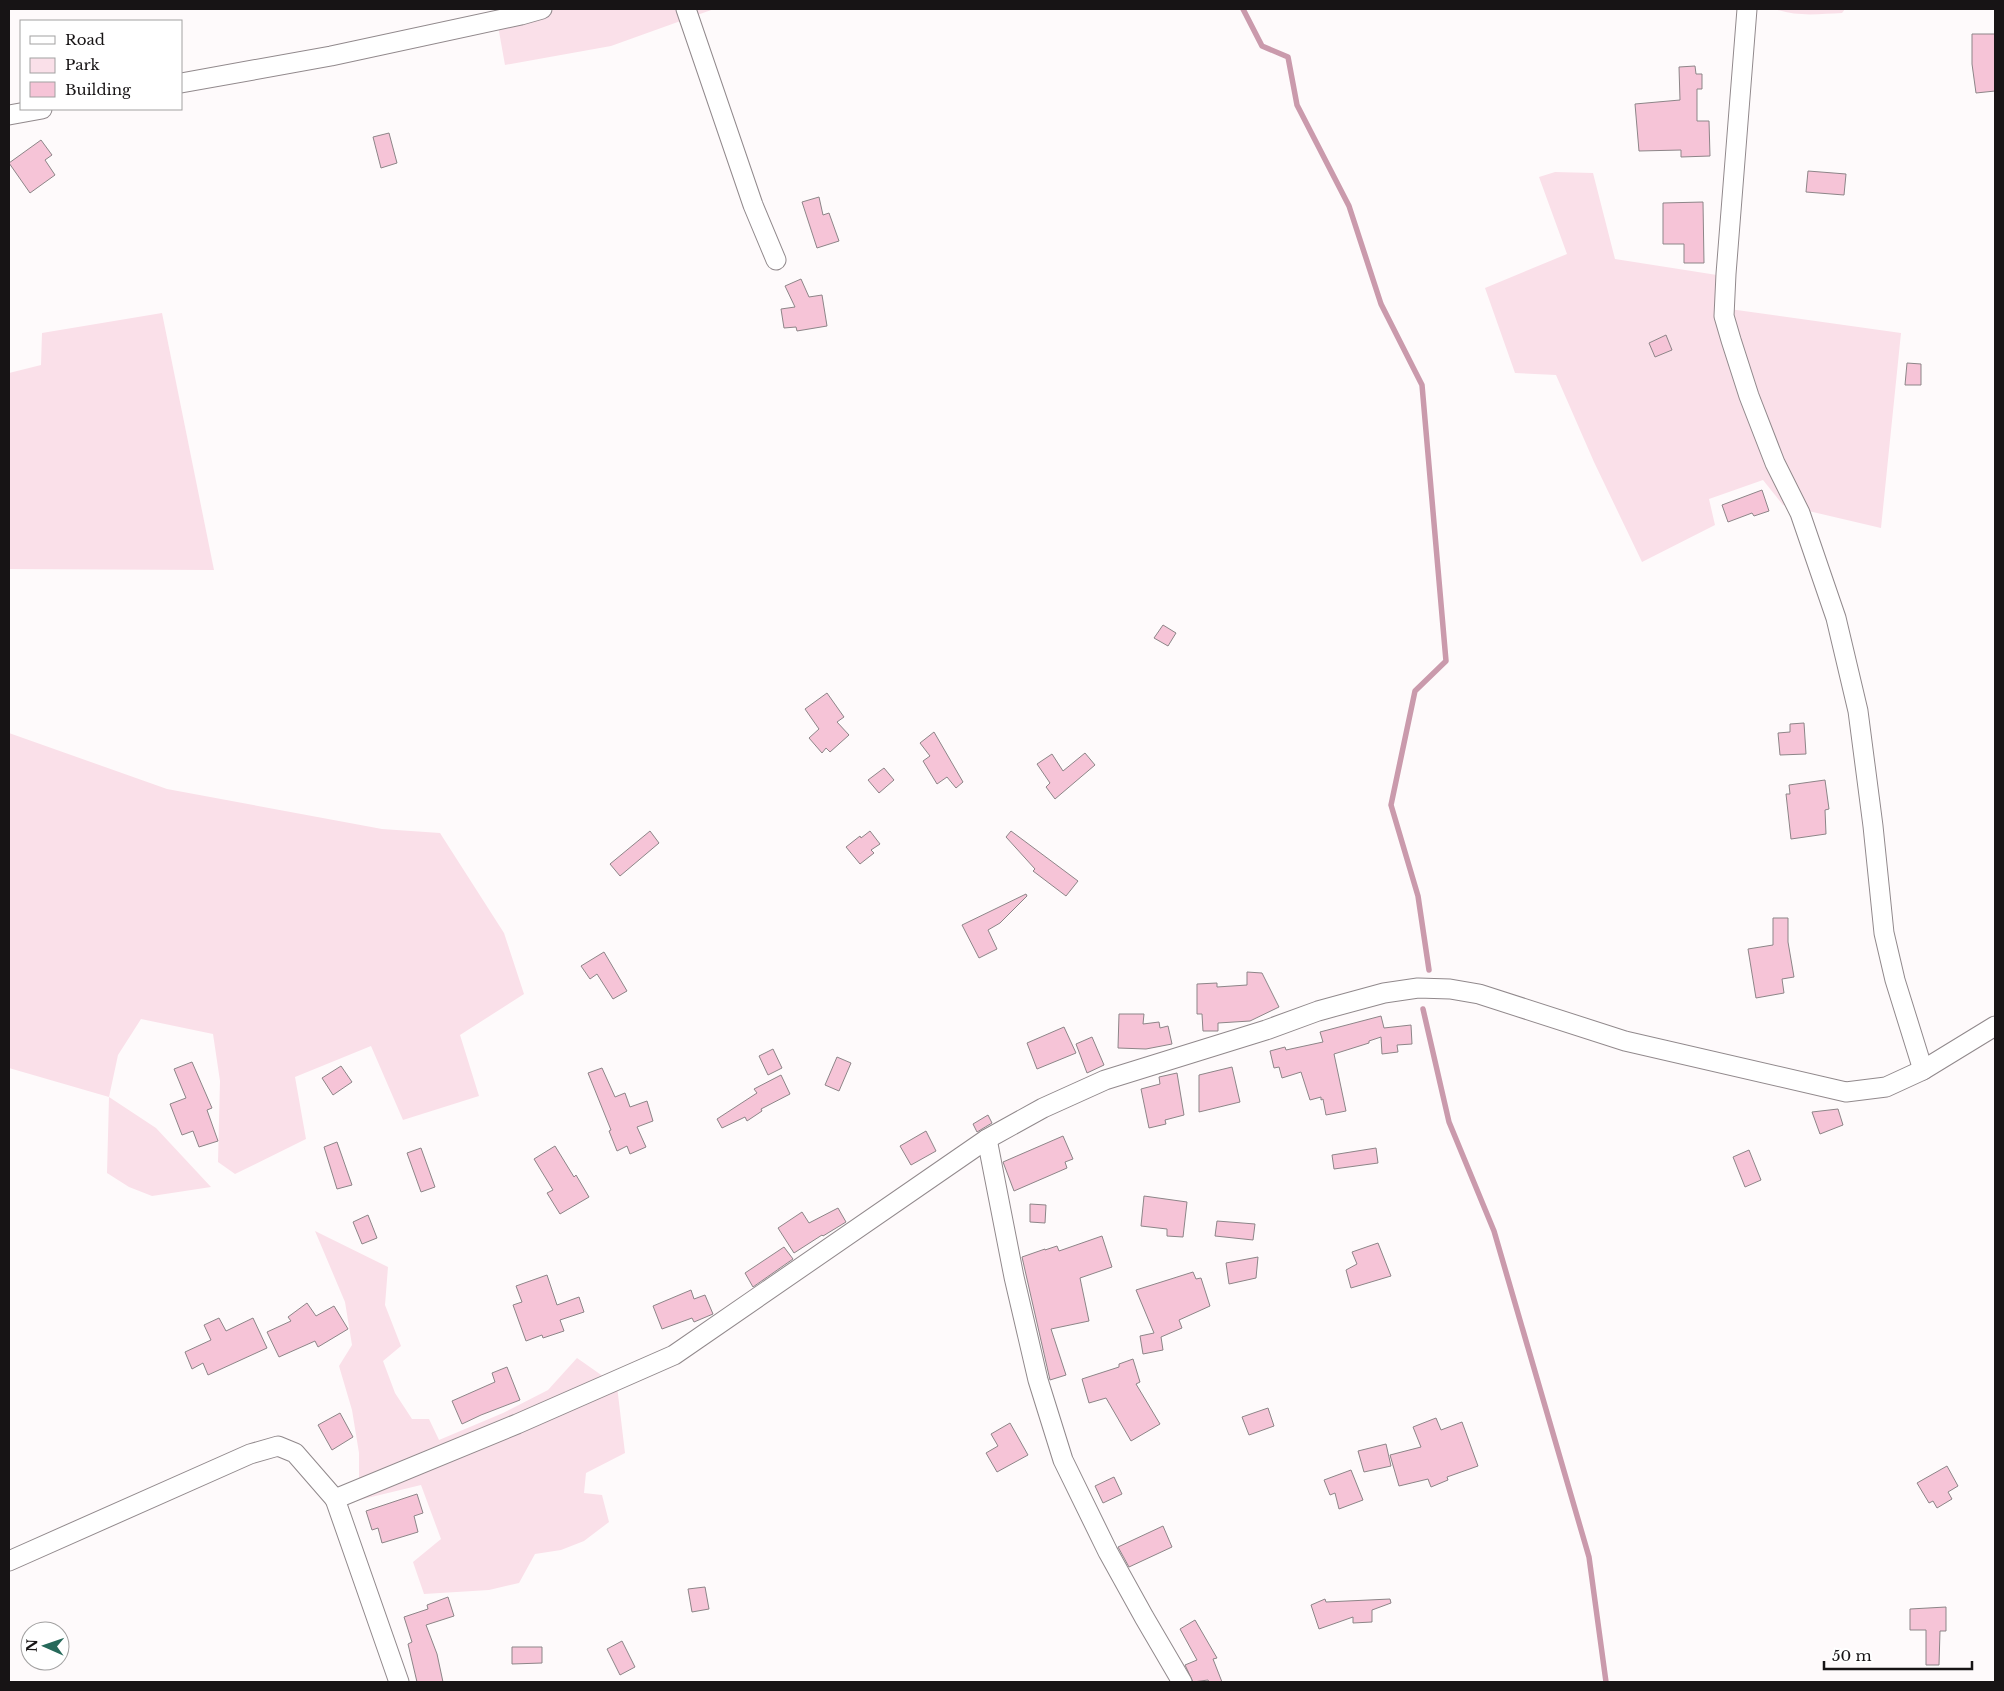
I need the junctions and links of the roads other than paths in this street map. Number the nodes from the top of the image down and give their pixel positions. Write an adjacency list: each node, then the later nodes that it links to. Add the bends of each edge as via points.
1 (542, 9): 4 (street, via 331,56)
2 (686, 9): 7 (street, via 753,205)
3 (1747, 9): 9 (street, via 1724,316 1749,396 1775,462 1800,513 1836,618 1858,711 1884,933)
4 (182, 83)
5 (36, 110): 6 (street)
6 (9, 115)
7 (776, 260)
8 (1995, 1026): 9 (street)
9 (1923, 1070): 10 (street, via 1886,1087 1846,1092 1625,1040 1478,994 1418,988 1384,993 1318,1011 1105,1080 1043,1108)
10 (987, 1139): 11 (street, via 674,1355); 14 (street, via 1038,1380 1063,1460 1122,1576)
11 (335, 1499): 12 (street, via 295,1453 278,1446 250,1454); 13 (street)
12 (9, 1561)
13 (399, 1682)
14 (1182, 1682)

